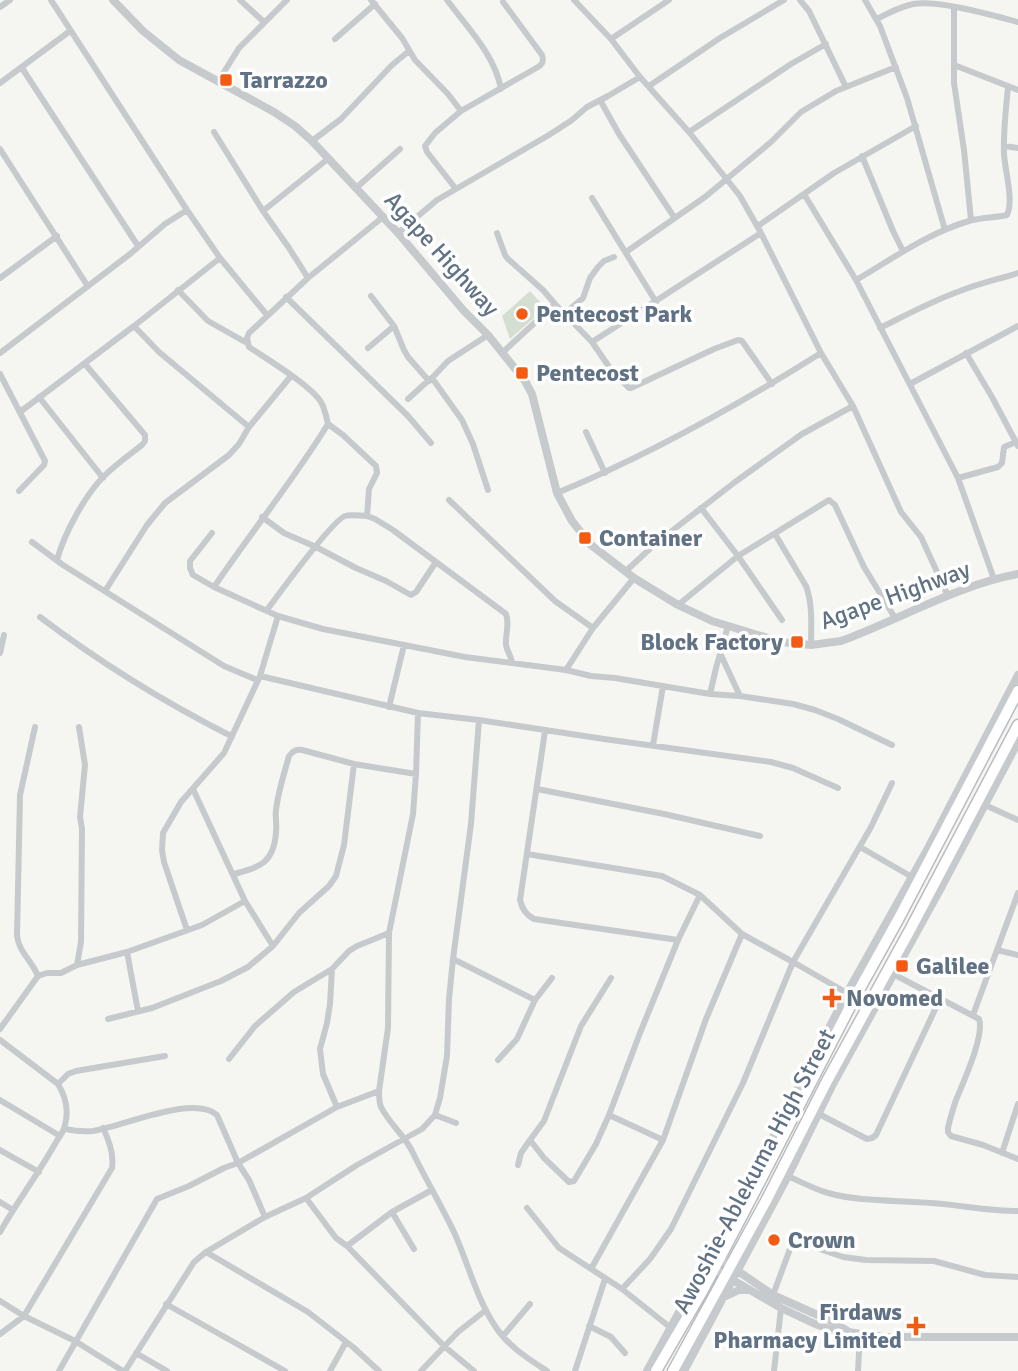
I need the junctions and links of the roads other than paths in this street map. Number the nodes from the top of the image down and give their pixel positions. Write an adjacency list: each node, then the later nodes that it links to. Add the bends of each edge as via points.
1 (10, 0): 15 (street)
2 (51, 0): 21 (street)
3 (113, 0): 30 (street, Agape Highway, via 162,48)
4 (240, 0): 19 (street)
5 (287, 0): 19 (street)
6 (447, 0): 35 (street, via 491,61)
7 (574, 0): 23 (street)
8 (651, 0): 16 (street)
9 (670, 0): 16 (street)
10 (784, 0): 32 (street)
11 (800, 0): 24 (street)
12 (865, 0): 18 (street)
13 (373, 2): 22 (street); 25 (street)
14 (503, 2): 35 (street, via 543,61)
15 (0, 7)
16 (657, 7): 23 (street)
17 (954, 7): 18 (street, via 914,4); 20 (street); 26 (street)
18 (877, 19): 27 (street)
19 (264, 22): 30 (street, via 239,48)
20 (1018, 22)
21 (70, 31): 28 (street); 54 (street)
22 (335, 39)
23 (611, 39): 29 (street)
24 (826, 44): 33 (street); 41 (street)
25 (409, 51): 38 (street); 42 (street, via 341,119)
26 (954, 65): 34 (street); 58 (street)
27 (896, 67): 33 (street); 39 (street)
28 (22, 68): 31 (street); 65 (street)
29 (640, 76): 32 (street); 37 (street)
30 (219, 80): 42 (street, Agape Highway)
31 (0, 83)
32 (649, 86): 41 (street)
33 (846, 87): 49 (street, via 801,112)
34 (1008, 87): 36 (street); 43 (street)
35 (501, 89): 38 (street)
36 (1018, 90)
37 (600, 100): 51 (street); 57 (street)
38 (461, 111): 51 (street, via 425,146)
39 (916, 126): 47 (street); 60 (street)
40 (214, 132): 55 (street)
41 (690, 132): 49 (street)
42 (312, 141): 48 (street, Agape Highway)
43 (1004, 146): 44 (street); 58 (street, via 1008,213)
44 (1018, 148)
45 (0, 149): 64 (street)
46 (400, 149): 50 (street)
47 (862, 156): 52 (street); 67 (street)
48 (328, 158): 50 (street, Agape Highway); 55 (street)
49 (726, 178): 57 (street); 59 (street)
50 (356, 188): 56 (street, Agape Highway)
51 (456, 189): 61 (street)
52 (804, 194): 59 (street); 73 (street)
53 (592, 198): 66 (street)
54 (187, 210): 65 (street); 69 (street)
55 (262, 211): 72 (street)
56 (383, 217): 61 (street, Agape Highway); 72 (street)
57 (674, 217): 66 (street)
58 (971, 220): 60 (street)
59 (758, 226): 63 (street)
60 (945, 230): 67 (street)
61 (398, 233): 86 (street, Agape Highway)
62 (497, 233): 79 (street, via 508,259)
63 (761, 233): 78 (street); 92 (street)
64 (57, 236): 71 (street); 74 (street)
65 (138, 246): 74 (street)
66 (626, 251): 78 (street)
67 (903, 251): 73 (street)
68 (614, 257): 80 (street, via 598,267 583,298)
69 (220, 258): 75 (street); 81 (street)
70 (1018, 273): 85 (street, via 931,302)
71 (1, 274)
72 (308, 278): 77 (street)
73 (856, 280): 85 (street)
74 (88, 285): 90 (street)
75 (178, 290): 82 (street); 88 (street, via 208,321)
76 (371, 296): 83 (street)
77 (286, 297): 81 (street); 107 (street)
78 (656, 302): 87 (street)
79 (555, 304): 80 (street); 91 (street)
80 (564, 314): 87 (street)
81 (267, 316): 88 (street, via 249,333)
82 (134, 326): 94 (street); 105 (street)
83 (394, 326): 89 (street); 97 (street, via 404,350)
84 (1018, 326): 93 (street)
85 (880, 328): 99 (street)
86 (488, 335): 91 (street, Agape Highway); 97 (street)
87 (592, 342): 98 (street, via 629,388 738,340)
88 (247, 343): 96 (street)
89 (368, 348)
90 (0, 353)
91 (502, 353): 114 (street, Agape Highway, via 531,394)
92 (821, 353): 98 (street); 102 (street)
93 (967, 353): 99 (street); 108 (street)
94 (85, 364): 100 (street); 110 (street, via 145,435 142,445)
95 (0, 374): 103 (street)
96 (291, 376): 104 (street, via 321,402); 105 (street)
97 (430, 379): 101 (street); 112 (street, via 462,420)
98 (772, 384): 109 (street)
99 (910, 384): 111 (street)
100 (39, 397): 103 (street); 110 (street)
101 (408, 399)
102 (853, 406): 116 (street, via 802,434); 132 (street, via 903,517 921,537)
103 (20, 412): 113 (street, via 45,463)
104 (328, 424): 117 (street, via 376,466); 118 (street)
105 (249, 427): 131 (street, via 229,455 165,503)
106 (586, 432): 109 (street)
107 (431, 443)
108 (1017, 444): 111 (street, via 1004,447 999,467)
109 (605, 473): 114 (street)
110 (103, 478): 124 (street, via 64,537)
111 (958, 478): 129 (street)
112 (488, 490)
113 (19, 491)
114 (557, 494): 126 (street, Agape Highway, via 591,545)
115 (449, 500): 140 (street, via 555,601)
116 (701, 508): 123 (street); 126 (street)
117 (367, 516): 122 (street, via 341,518); 125 (street)
118 (262, 517): 122 (street); 130 (street)
119 (212, 533): 130 (street, via 190,568 193,575)
120 (775, 534): 123 (street); 137 (street, via 832,501); 143 (street, via 810,594)
121 (32, 542): 124 (street)
122 (316, 547): 125 (street, via 411,595); 134 (street)
123 (738, 556): 133 (street); 138 (street)
124 (57, 560): 131 (street)
125 (436, 562): 146 (street, via 506,614 506,644)
126 (626, 571): 128 (street, Agape Highway)
127 (1018, 574): 129 (street, Agape Highway)
128 (634, 578): 133 (street, Agape Highway); 140 (street)
129 (994, 579): 132 (street, Agape Highway)
130 (214, 587): 134 (street)
131 (105, 591): 149 (street, via 224,666)
132 (948, 596): 137 (street, Agape Highway)
133 (678, 605): 139 (street, Agape Highway)
134 (267, 610): 135 (street)
135 (278, 616): 142 (street); 149 (street)
136 (40, 617): 161 (street, via 146,688)
137 (895, 618): 143 (street, Agape Highway, via 841,641)
138 (782, 620)
139 (728, 626): 143 (street, Agape Highway, via 781,642); 145 (street)
140 (593, 628): 147 (street)
141 (4, 635): 144 (street)
142 (404, 645): 146 (street); 154 (street)
143 (811, 645)
144 (0, 653)
145 (720, 653): 152 (street); 153 (street)
146 (512, 663): 147 (street)
147 (565, 670): 150 (street)
148 (1018, 675): 177 (street, Awoshie-Ablekuma High Street)
149 (258, 678): 154 (street); 161 (street)
150 (663, 686): 152 (street); 162 (street)
151 (1018, 691): 181 (main road, Awoshie-Ablekuma High Street)
152 (710, 694): 153 (street)
153 (740, 696): 163 (street, via 815,710)
154 (389, 707): 155 (street)
155 (418, 713): 156 (street); 166 (street)
156 (479, 720): 160 (street); 191 (street)
157 (1018, 725): 182 (main road, Awoshie-Ablekuma High Street)
158 (34, 727): 196 (street, via 20,795 17,936)
159 (79, 727): 193 (street, via 85,771)
160 (545, 731): 162 (street); 170 (street)
161 (231, 736): 169 (street, via 224,753)
162 (653, 745): 168 (street, via 782,764)
163 (892, 745)
164 (1017, 745): 171 (street, Awoshie-Ablekuma High Street)
165 (355, 764): 166 (street); 176 (street, via 293,751 267,860); 187 (street, via 336,876)
166 (416, 774): 184 (street, via 413,814)
167 (892, 783): 174 (street)
168 (838, 788)
169 (193, 789): 176 (street); 183 (street, via 181,802 162,841 164,862)
170 (537, 789): 173 (street); 175 (street)
171 (985, 805): 172 (street); 195 (street, Awoshie-Ablekuma High Street)
172 (1018, 820)
173 (760, 836)
174 (860, 847): 177 (street); 192 (street)
175 (527, 854): 179 (street, via 655,875); 186 (street, via 520,900 528,916)
176 (234, 874): 180 (street)
177 (912, 877): 199 (street, Awoshie-Ablekuma High Street)
178 (1018, 893): 188 (street)
179 (700, 895): 185 (street); 186 (street)
180 (246, 901): 183 (street); 187 (street)
181 (899, 918): 182 (main road); 221 (main road, Awoshie-Ablekuma High Street)
182 (911, 928): 210 (main road, Awoshie-Ablekuma High Street)
183 (187, 930): 189 (street)
184 (389, 933): 194 (street, via 349,951); 212 (street, via 388,1028)
185 (742, 934): 192 (street); 224 (street)
186 (678, 940): 218 (street)
187 (272, 946): 202 (street, via 239,972)
188 (997, 950): 190 (street); 203 (street)
189 (127, 952): 193 (street); 202 (street)
190 (1018, 955)
191 (453, 959): 201 (street); 217 (street, via 447,1056)
192 (793, 962): 199 (street); 252 (street, via 743,1083 671,1229)
193 (77, 965): 196 (street)
194 (332, 969): 208 (street, via 294,992 264,1018); 215 (street, via 320,1049 323,1074)
195 (893, 974): 200 (street); 210 (street, Awoshie-Ablekuma High Street)
196 (38, 976): 205 (street)
197 (552, 978): 201 (street)
198 (611, 978): 225 (street, via 581,1026 544,1121)
199 (847, 993): 221 (street, Awoshie-Ablekuma High Street)
200 (940, 999): 203 (street); 216 (street, via 876,1135 867,1139)
201 (535, 1000): 209 (street, via 517,1039)
202 (138, 1011): 204 (street)
203 (973, 1015): 227 (street, via 981,1026 948,1132)
204 (108, 1019)
205 (0, 1029)
206 (0, 1040): 211 (street)
207 (165, 1056): 211 (street, via 76,1071)
208 (229, 1059)
209 (498, 1060)
210 (830, 1083): 216 (street, Awoshie-Ablekuma High Street); 248 (main road, Awoshie-Ablekuma High Street)
211 (58, 1084): 222 (street, via 67,1114)
212 (379, 1091): 215 (street); 223 (street, via 382,1108)
213 (0, 1100): 222 (street)
214 (1018, 1104): 227 (street)
215 (337, 1107): 229 (street)
216 (818, 1114): 232 (street, Awoshie-Ablekuma High Street)
217 (435, 1115): 219 (street); 223 (street)
218 (609, 1115): 224 (street); 225 (street, via 572,1182)
219 (456, 1123)
220 (103, 1129): 222 (street); 229 (street, via 190,1108 210,1111 217,1115); 260 (street, via 113,1166)
221 (781, 1131): 246 (main road, Awoshie-Ablekuma High Street); 263 (street, Awoshie-Ablekuma High Street)
222 (62, 1132): 231 (street)
223 (406, 1139): 233 (street); 234 (street)
224 (663, 1139): 247 (street)
225 (530, 1140): 230 (street)
226 (0, 1150): 231 (street)
227 (1002, 1153): 228 (street)
228 (1018, 1159)
229 (238, 1163): 240 (street); 268 (street, via 156,1199)
230 (518, 1165)
231 (39, 1172): 237 (street)
232 (788, 1176): 238 (street, via 850,1197); 245 (street, Awoshie-Ablekuma High Street)
233 (432, 1189): 239 (street); 259 (street)
234 (306, 1198): 240 (street); 242 (street)
235 (0, 1202): 237 (street)
236 (527, 1208): 247 (street, via 559,1248)
237 (13, 1210): 241 (street)
238 (1018, 1211)
239 (392, 1212): 242 (street); 243 (street)
240 (265, 1217): 244 (street)
241 (0, 1232)
242 (347, 1246): 270 (street)
243 (414, 1249)
244 (206, 1252): 256 (street); 269 (street, via 308,1312)
245 (746, 1253): 248 (street, Awoshie-Ablekuma High Street); 251 (street)
246 (717, 1264): 248 (street, Awoshie-Ablekuma High Street); 285 (main road, Awoshie-Ablekuma High Street)
247 (591, 1269): 250 (street)
248 (731, 1272): 251 (street); 254 (street, Awoshie-Ablekuma High Street); 271 (main road, Awoshie-Ablekuma High Street)
249 (1018, 1277): 253 (street, via 985,1275 934,1261 843,1257 796,1241)
250 (605, 1279): 252 (street); 262 (street)
251 (754, 1287): 253 (street); 254 (street); 258 (street)
252 (622, 1289): 263 (street)
253 (773, 1295): 261 (street)
254 (722, 1298): 271 (street, Awoshie-Ablekuma High Street)
255 (0, 1301): 260 (street)
256 (166, 1304): 272 (street); 277 (street)
257 (530, 1304): 266 (street)
258 (781, 1308): 261 (street); 288 (street)
259 (486, 1310): 266 (street); 270 (street)
260 (24, 1316): 264 (street); 268 (street)
261 (814, 1319): 265 (street, via 831,1330)
262 (589, 1326): 273 (street, via 611,1337); 283 (street)
263 (671, 1328): 284 (street, Awoshie-Ablekuma High Street)
264 (0, 1334)
265 (860, 1334): 267 (street); 289 (street)
266 (503, 1336): 282 (street)
267 (1018, 1337)
268 (75, 1341): 274 (street); 275 (street)
269 (346, 1342): 278 (street); 279 (street)
270 (444, 1346): 280 (street); 281 (street)
271 (689, 1352): 286 (main road, Awoshie-Ablekuma High Street); 287 (street, Awoshie-Ablekuma High Street)
272 (136, 1353): 275 (street); 276 (street)
273 (625, 1353)
274 (59, 1371)
275 (124, 1371)
276 (167, 1371)
277 (285, 1371)
278 (330, 1371)
279 (379, 1371)
280 (421, 1371)
281 (474, 1371)
282 (547, 1371)
283 (575, 1371)
284 (647, 1371)
285 (656, 1371)
286 (673, 1371)
287 (684, 1371)
288 (774, 1371)
289 (858, 1371)

